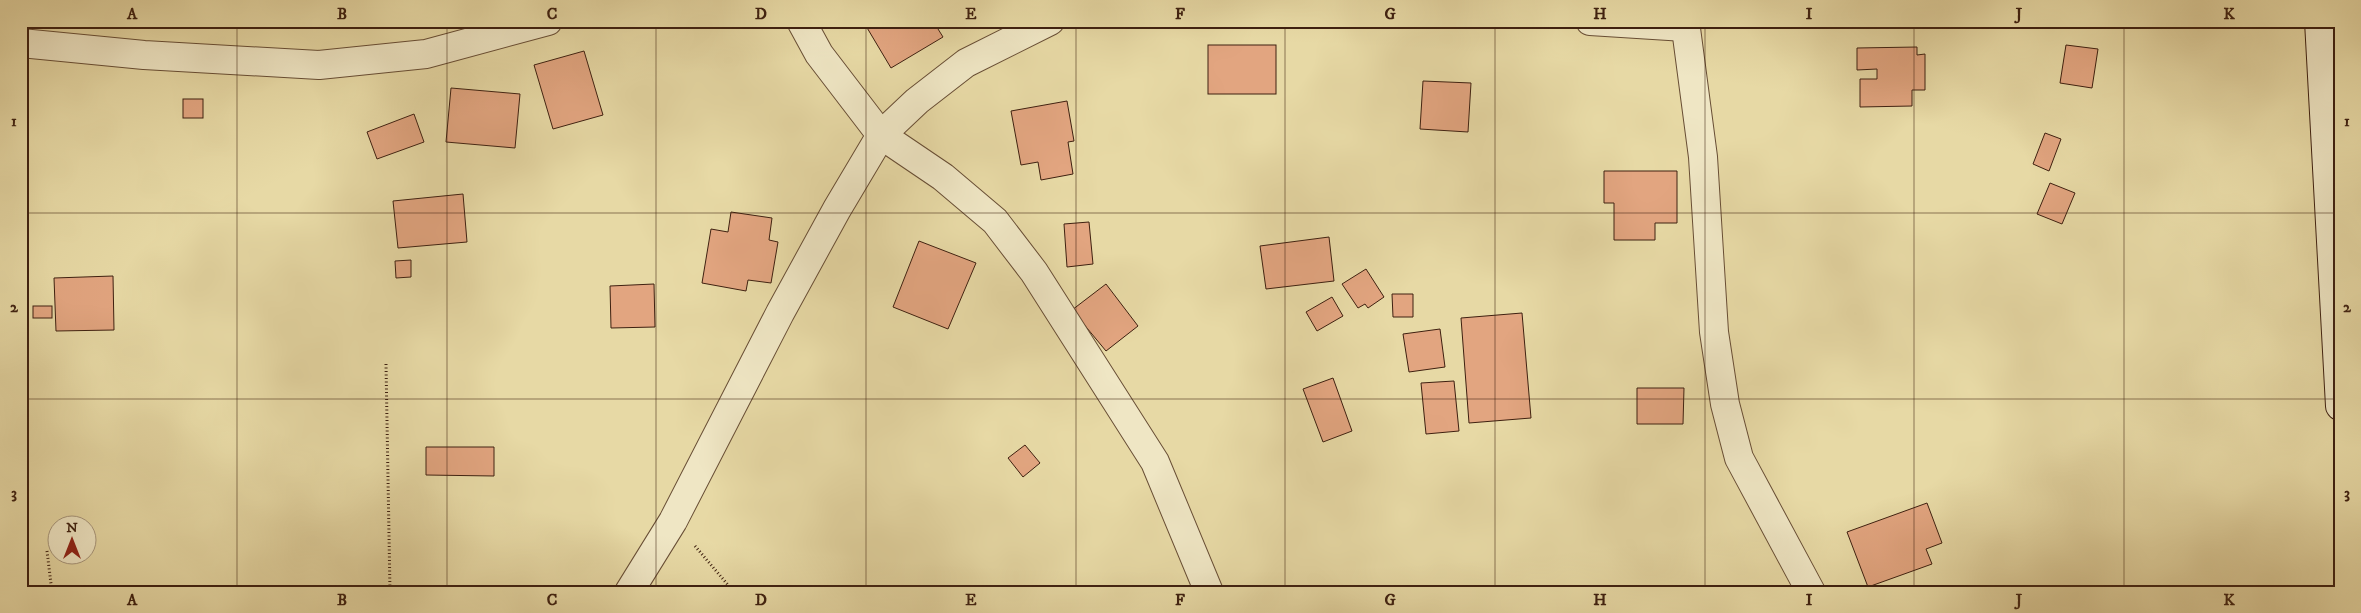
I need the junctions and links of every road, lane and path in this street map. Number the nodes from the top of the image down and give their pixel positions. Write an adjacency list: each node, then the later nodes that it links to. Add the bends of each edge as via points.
1 (548, 21): 7 (street, via 426,54 319,65 201,59)
2 (801, 21): 8 (street, via 819,54)
3 (1050, 21): 8 (street, via 966,63 917,101)
4 (1590, 21): 6 (street)
5 (2320, 21): 10 (street)
6 (1685, 24): 18 (street, via 1703,157 1714,332 1725,404 1739,458)
7 (21, 43)
8 (881, 135): 11 (street, via 780,313); 17 (street, via 943,177 995,221 1034,272 1155,462)
9 (386, 364): 14 (path)
10 (2340, 406)
11 (673, 521): 15 (street); 16 (path)
12 (47, 551): 13 (path)
13 (52, 592)
14 (390, 592)
15 (629, 592)
16 (734, 592)
17 (1209, 592)
18 (1811, 592)

